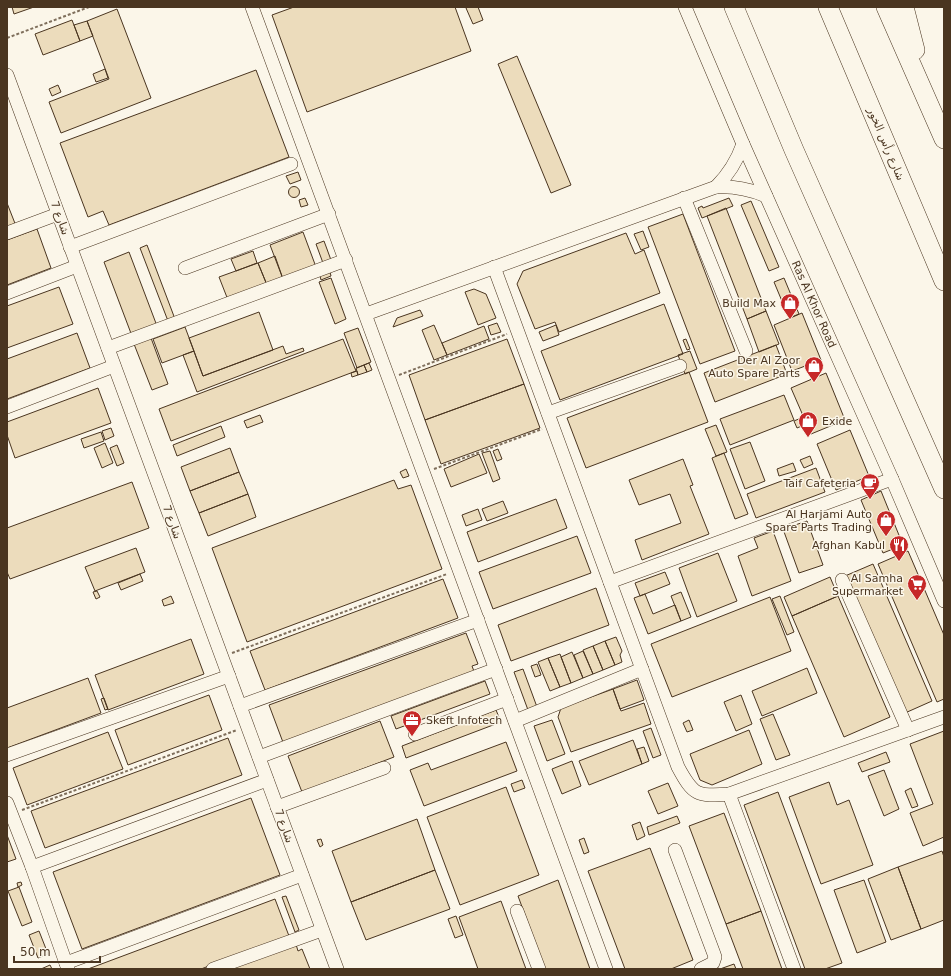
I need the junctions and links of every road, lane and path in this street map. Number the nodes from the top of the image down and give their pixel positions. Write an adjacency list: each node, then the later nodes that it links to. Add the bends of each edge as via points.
1 (89, 7): 8 (path)
2 (252, 7): 19 (street)
3 (685, 7): 13 (street, Ras Al Khor Road)
4 (734, 7): 39 (highway, via 794,150)
5 (828, 7): 26 (highway, شارع رأس الخور)
6 (886, 7): 10 (highway)
7 (904, 7): 10 (highway)
8 (7, 38)
9 (7, 75): 11 (street, شارع 7)
10 (920, 83): 12 (highway)
11 (13, 108): 18 (street, شارع 7)
12 (944, 139)
13 (742, 144): 15 (street, via 730,172); 16 (street, Ras Al Khor Road)
14 (291, 164): 21 (street)
15 (716, 187): 16 (street, via 746,189); 17 (street)
16 (766, 196): 38 (street, Ras Al Khor Road)
17 (684, 198): 24 (street); 31 (street)
18 (58, 214): 20 (street); 21 (street, شارع 7)
19 (329, 214): 22 (street); 25 (street)
20 (7, 233)
21 (70, 247): 23 (street, شارع 7)
22 (346, 260): 28 (street); 30 (street)
23 (77, 266): 27 (street); 30 (street, شارع 7)
24 (494, 266): 28 (street); 29 (street)
25 (186, 268)
26 (944, 281)
27 (7, 294)
28 (366, 314): 34 (street)
29 (518, 330): 34 (path); 36 (street)
30 (108, 348): 32 (street, شارع 7)
31 (746, 352)
32 (114, 366): 35 (street); 45 (street, شارع 7)
33 (680, 366): 36 (street)
34 (389, 378): 37 (street)
35 (7, 407)
36 (550, 419): 37 (path); 42 (street)
37 (424, 473): 40 (street)
38 (892, 479): 42 (street); 43 (street, Ras Al Khor Road)
39 (944, 489)
40 (460, 569): 44 (street); 45 (path)
41 (842, 580): 54 (street)
42 (610, 582): 47 (street)
43 (944, 601)
44 (478, 620): 46 (street); 50 (street)
45 (222, 657): 48 (street, شارع 7)
46 (496, 669): 49 (street); 57 (street)
47 (642, 669): 52 (street); 60 (street, via 678,767 691,788 704,795)
48 (229, 676): 50 (street, شارع 7); 56 (street)
49 (507, 699): 52 (street); 55 (street)
50 (240, 706): 53 (street, شارع 7)
51 (944, 717): 54 (street)
52 (515, 721): 72 (street)
53 (247, 726): 57 (street, شارع 7); 62 (path)
54 (908, 730): 60 (street)
55 (415, 734)
56 (7, 755)
57 (259, 757): 59 (street, شارع 7)
58 (384, 768): 61 (street)
59 (267, 780): 61 (street, شارع 7); 64 (street)
60 (729, 794): 74 (street)
61 (277, 807): 65 (street, شارع 7)
62 (9, 808): 64 (street)
63 (675, 850): 73 (street, via 715,957 710,965)
64 (32, 867): 68 (street)
65 (302, 875): 67 (street, شارع 7); 68 (street)
66 (517, 911): 71 (street)
67 (322, 930): 69 (street); 70 (street, شارع 7)
68 (67, 966)
69 (213, 969)
70 (337, 969)
71 (539, 969)
72 (606, 969)
73 (701, 969)
74 (794, 969)

